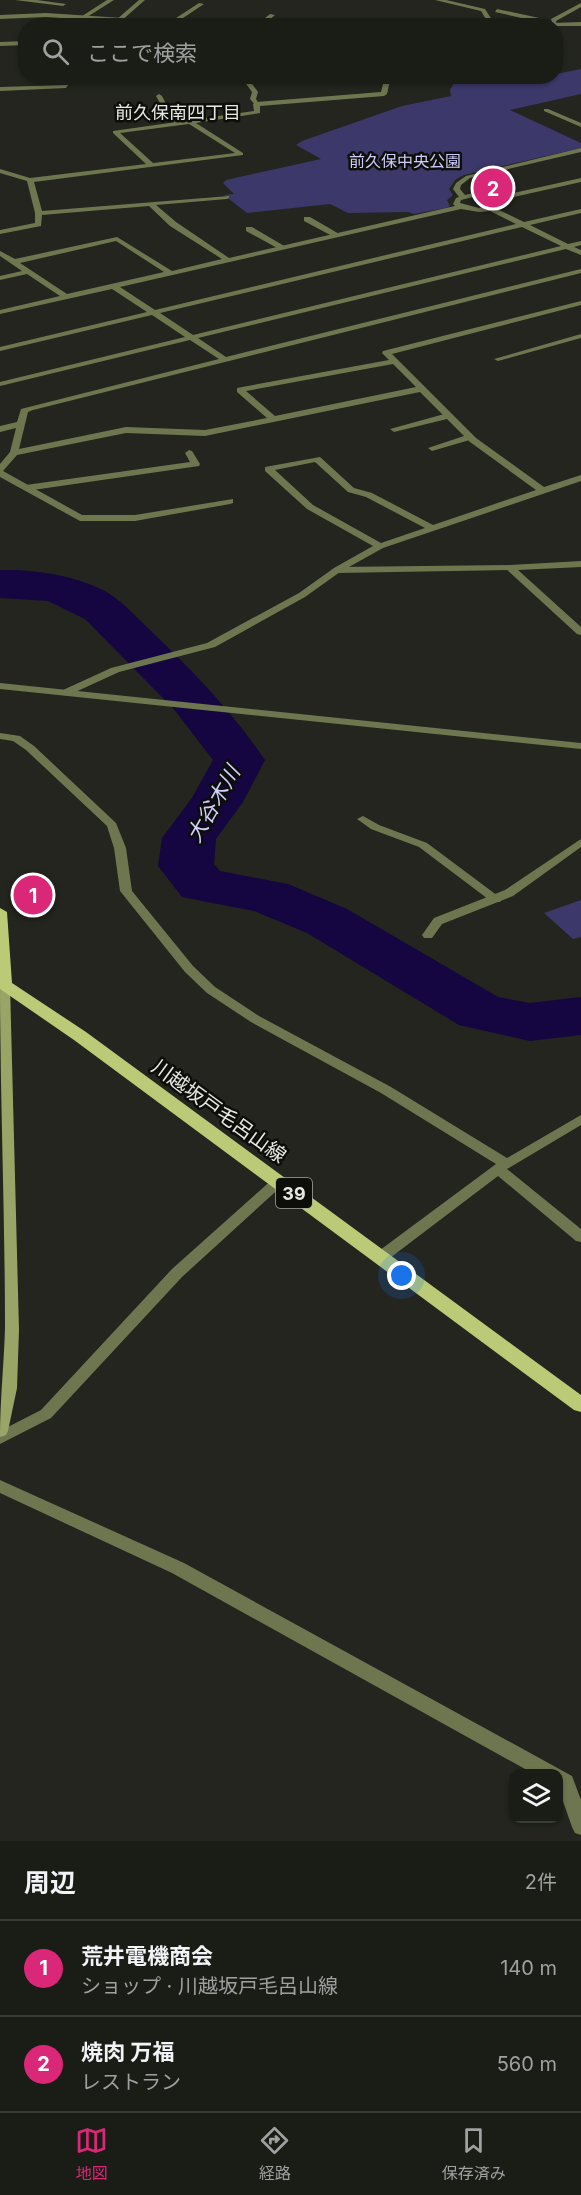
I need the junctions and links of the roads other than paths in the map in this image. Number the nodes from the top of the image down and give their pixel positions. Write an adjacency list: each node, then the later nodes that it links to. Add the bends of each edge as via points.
1 (18, 0): 6 (street)
2 (70, 0): 6 (street)
3 (111, 0): 13 (street)
4 (142, 0): 14 (street)
5 (440, 0): 17 (street, via 483,10)
6 (63, 4): 10 (street)
7 (201, 4): 15 (street)
8 (581, 5): 19 (street)
9 (496, 11): 18 (street)
10 (46, 15): 12 (street); 13 (street)
11 (272, 15): 16 (street)
12 (0, 17)
13 (82, 18)
14 (121, 18)
15 (180, 18)
16 (268, 18)
17 (488, 18)
18 (530, 18)
19 (557, 18)
20 (563, 24): 21 (street)
21 (581, 24)
22 (18, 43): 23 (street)
23 (0, 44)
24 (249, 84): 29 (street)
25 (387, 84): 29 (street, via 384,94)
26 (66, 86): 27 (street)
27 (0, 89)
28 (159, 96): 32 (street)
29 (256, 104): 31 (street, via 258,112)
30 (546, 110): 33 (street)
31 (191, 122): 32 (street); 35 (street, via 241,154)
32 (175, 124): 35 (street, via 115,132)
33 (581, 125)
34 (581, 150): 40 (street, via 468,177 456,189)
35 (153, 166): 37 (street)
36 (0, 171): 37 (street)
37 (30, 180): 46 (street)
38 (581, 180): 41 (street)
39 (227, 197): 42 (street)
40 (463, 197): 41 (street); 43 (street, via 457,201)
41 (497, 199): 44 (street, via 501,204)
42 (152, 205): 46 (street); 57 (street, via 173,224)
43 (460, 207): 44 (street); 51 (street)
44 (491, 209): 48 (street)
45 (581, 211): 48 (street)
46 (39, 213): 50 (street, via 38,224 33,227)
47 (307, 219): 51 (street)
48 (524, 225): 53 (street); 67 (street)
49 (249, 229): 54 (street)
50 (0, 232)
51 (337, 235): 54 (street)
52 (581, 243): 53 (street)
53 (568, 247): 56 (street); 69 (street)
54 (282, 248): 57 (street)
55 (0, 253): 58 (street)
56 (581, 253)
57 (228, 260): 61 (street)
58 (13, 262): 60 (street); 61 (street, via 117,239)
59 (581, 271): 72 (street)
60 (28, 272): 62 (street); 64 (street)
61 (170, 273): 63 (street)
62 (0, 278)
63 (112, 286): 64 (street); 67 (street)
64 (66, 297): 66 (street)
65 (581, 303): 73 (street, via 386,353)
66 (0, 312)
67 (153, 312): 69 (street); 70 (street)
68 (581, 336): 71 (street)
69 (192, 337): 72 (street); 74 (street)
70 (0, 349)
71 (498, 358)
72 (226, 360): 78 (street, via 30,408 24,411)
73 (393, 362): 75 (street); 77 (street, via 240,390)
74 (0, 384)
75 (420, 389): 76 (street); 77 (street)
76 (448, 416): 80 (street); 81 (street)
77 (275, 420): 83 (street, via 206,433 126,430)
78 (20, 423): 79 (street); 83 (street)
79 (0, 429)
80 (394, 429)
81 (470, 437): 82 (street); 88 (street)
82 (432, 448)
83 (14, 453): 85 (street)
84 (189, 453): 87 (street, via 196,464)
85 (0, 471): 87 (street)
86 (581, 478): 88 (street)
87 (26, 488): 89 (street, via 81,518 135,518)
88 (542, 490): 90 (street)
89 (230, 501)
90 (430, 527): 91 (street); 91 (street, via 369,495 351,490 317,459 268,469 310,507)
91 (380, 546): 94 (street)
92 (581, 564): 93 (street)
93 (510, 568): 94 (street); 95 (street)
94 (337, 570): 97 (street, via 230,636 182,654 115,670)
95 (581, 632)
96 (0, 686): 97 (street)
97 (67, 692): 99 (street)
98 (0, 736): 107 (street, via 16,738 30,748 112,825 120,848 126,891 182,961 211,990 255,1019 386,1090)
99 (581, 746)
100 (363, 819): 102 (street, via 423,845)
101 (581, 842): 102 (street)
102 (496, 899): 104 (street, via 438,921)
103 (0, 912): 105 (main road)
104 (428, 935)
105 (2, 985): 108 (main road, 川越坂戸毛呂山線 / 39, via 80,1036); 112 (main road, via 12,1330 9,1388)
106 (581, 1119): 107 (street)
107 (503, 1167): 109 (street); 110 (street)
108 (279, 1181): 110 (main road, 川越坂戸毛呂山線 / 39); 113 (street, via 177,1273 46,1414)
109 (581, 1236)
110 (381, 1257): 111 (main road, 川越坂戸毛呂山線 / 39)
111 (581, 1405)
112 (0, 1431)
113 (0, 1438)
114 (0, 1486): 115 (street, via 178,1568)
115 (544, 1769)
116 (563, 1780): 117 (street)
117 (581, 1827)

